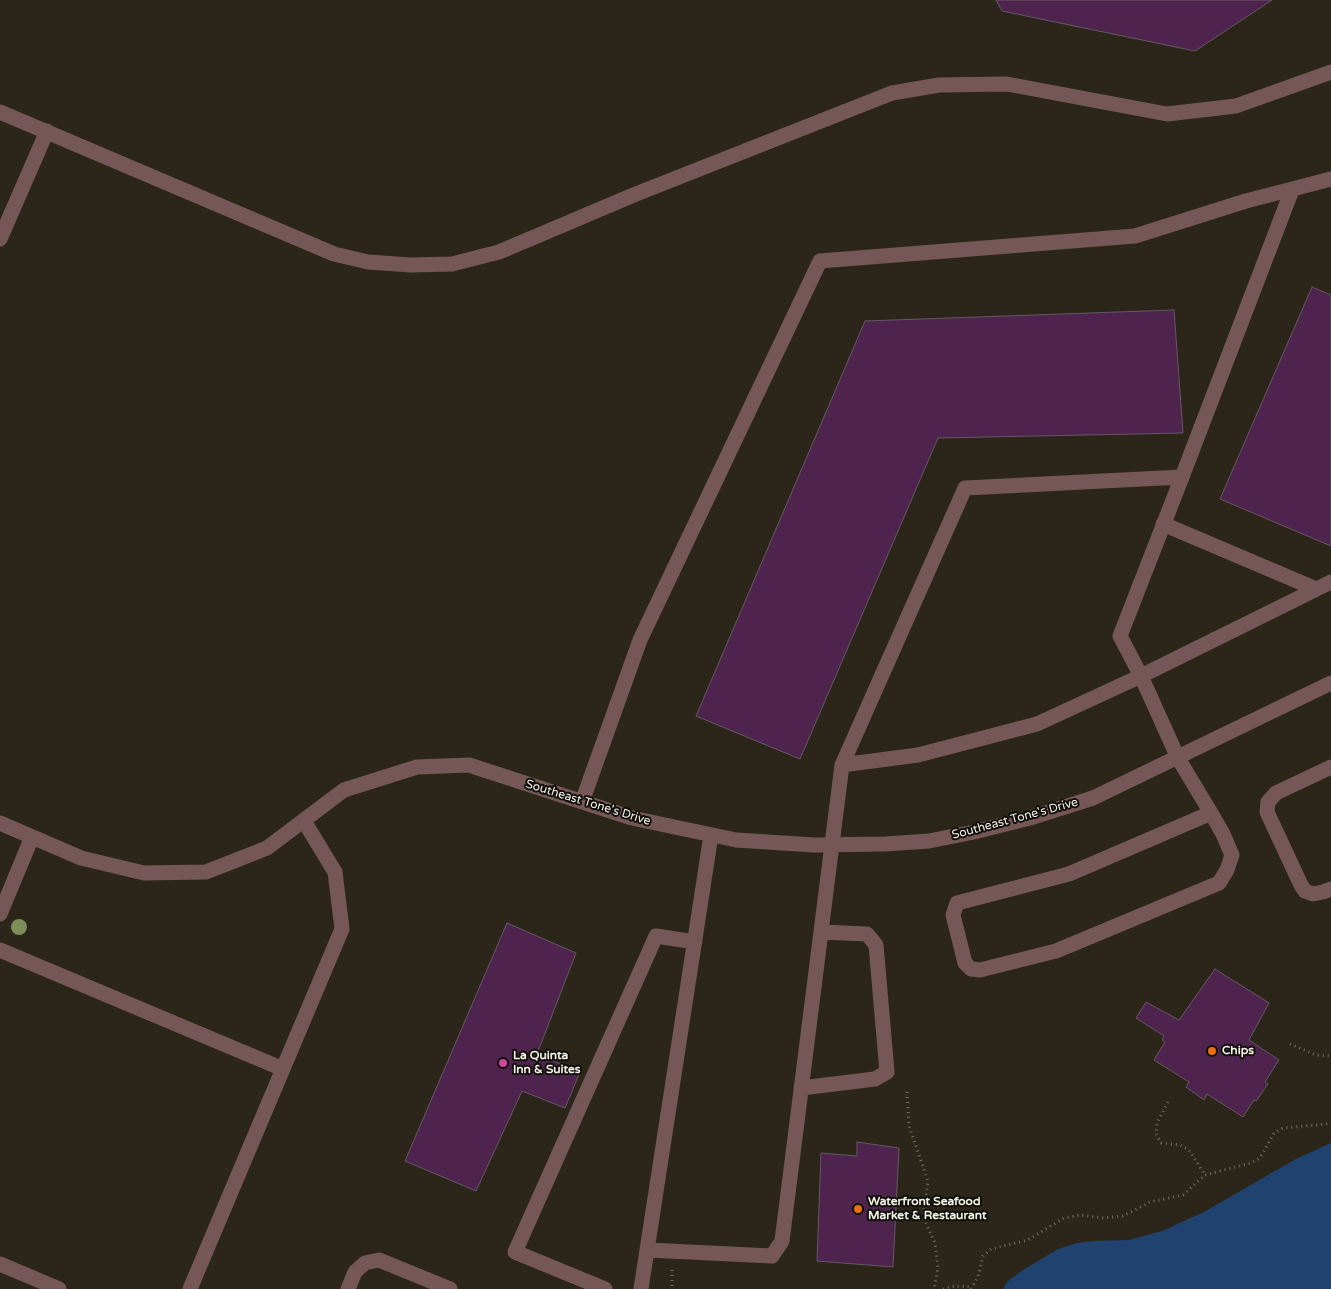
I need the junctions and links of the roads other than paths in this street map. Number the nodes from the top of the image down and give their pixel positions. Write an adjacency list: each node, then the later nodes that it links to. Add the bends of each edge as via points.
1 (1331, 72): 3 (street, via 1236,106 1167,114 1007,84 939,85 892,93 499,252 452,264 368,262 334,254)
2 (0, 112): 3 (street)
3 (47, 131): 6 (street)
4 (1331, 180): 5 (street)
5 (1292, 190): 7 (street); 16 (street, via 1134,236 820,261 640,640)
6 (0, 239)
7 (1182, 477): 8 (street); 14 (street, via 965,488)
8 (1163, 524): 10 (street); 11 (street, via 1120,636)
9 (1331, 582): 10 (street)
10 (1316, 589): 11 (street)
11 (1141, 676): 13 (street); 14 (street, via 1037,724 918,755)
12 (1331, 683): 13 (street, Southeast Tone's Drive)
13 (1178, 758): 17 (street); 22 (street, Southeast Tone's Drive, via 1093,798 1030,818 929,841)
14 (842, 765): 22 (street)
15 (1331, 767): 23 (street, via 1276,793 1268,802 1267,812 1300,886 1313,894)
16 (582, 802): 18 (street, Southeast Tone's Drive, via 469,765 417,767 344,790); 20 (street, Southeast Tone's Drive, via 632,818)
17 (1211, 813): 17 (street, via 1232,855 1219,883 1056,951 980,970 970,969 965,962 953,915 957,904 1069,874)
18 (304, 821): 21 (street, Southeast Tone's Drive, via 267,848 206,872 144,873 81,858); 28 (street, via 335,872 342,930)
19 (0, 823): 21 (street, Southeast Tone's Drive)
20 (711, 835): 22 (street, Southeast Tone's Drive, via 736,840); 26 (street)
21 (32, 837): 24 (street)
22 (833, 845): 25 (street)
23 (1327, 891)
24 (0, 914)
25 (821, 932): 29 (street); 29 (street, via 867,934 876,945 888,1072 875,1079)
26 (695, 942): 30 (street); 36 (street, via 656,936 514,1252)
27 (0, 950): 28 (street)
28 (283, 1068): 33 (street)
29 (801, 1088): 30 (street, via 782,1241 772,1256)
30 (648, 1250): 37 (street)
31 (0, 1264): 32 (street)
32 (59, 1289)
33 (190, 1289)
34 (348, 1289): 35 (street, via 355,1272 365,1263 379,1260)
35 (450, 1289)
36 (605, 1289)
37 (642, 1289)

